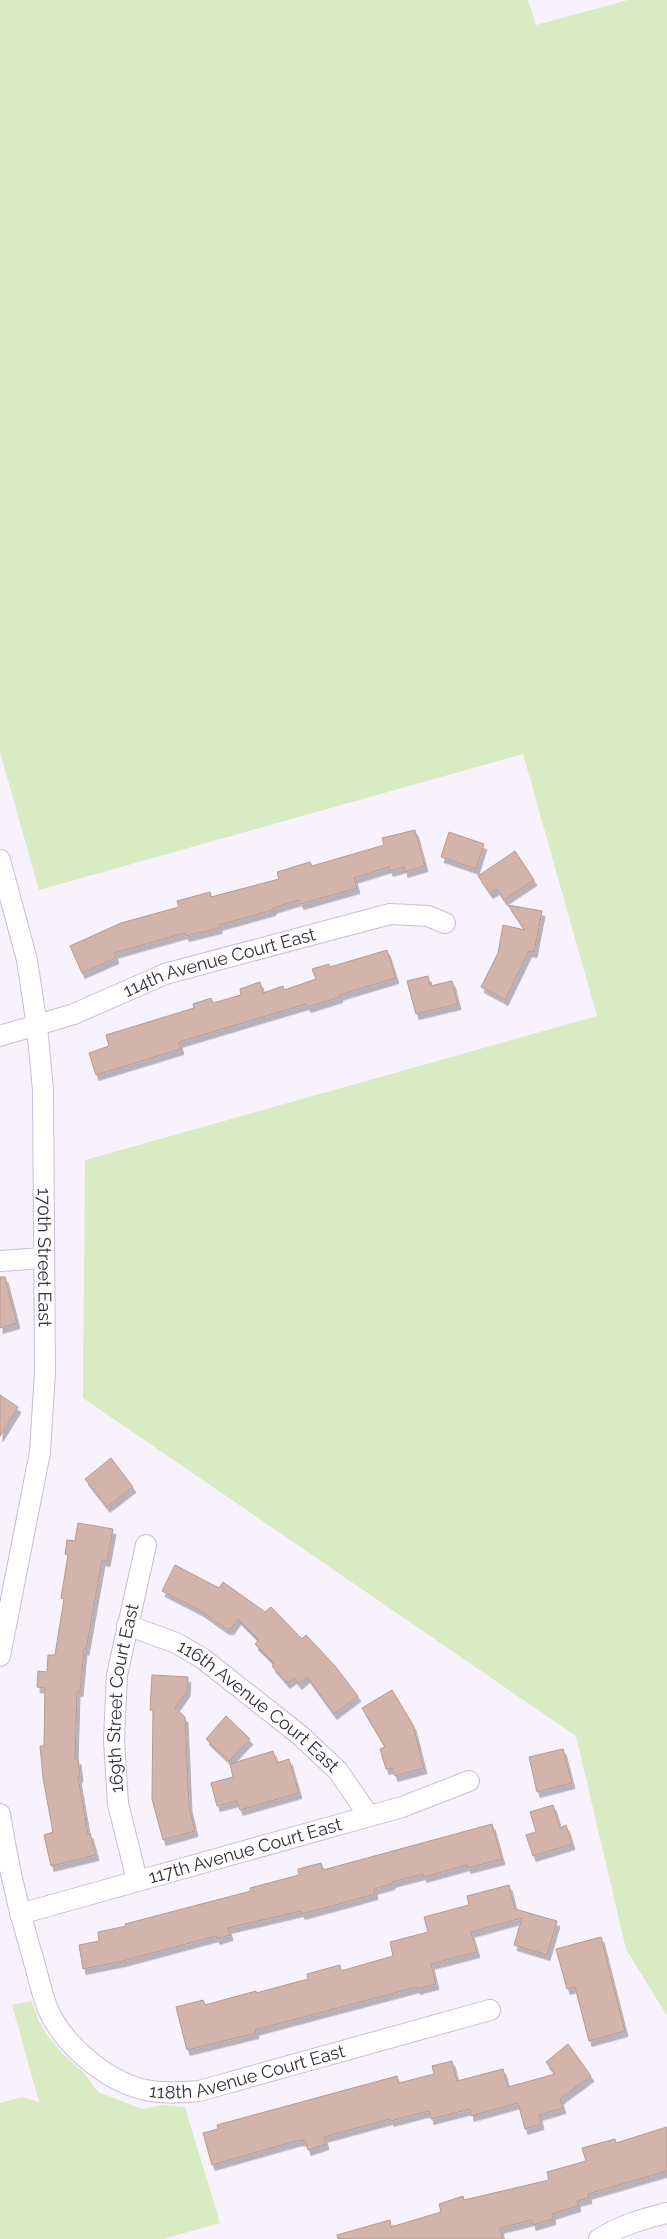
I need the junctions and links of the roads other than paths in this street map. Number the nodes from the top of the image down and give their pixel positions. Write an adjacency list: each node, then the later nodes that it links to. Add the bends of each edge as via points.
1 (0, 860): 3 (street, 170th Street East, via 27,960)
2 (444, 922): 3 (street, 114th Avenue Court East, via 428,916 390,914 164,974 74,1014)
3 (37, 1026): 4 (street, 114th Avenue Court East); 5 (street, 170th Street East, via 43,1090)
4 (0, 1036)
5 (43, 1258): 6 (street); 9 (street, 170th Street East, via 45,1372 40,1452)
6 (0, 1261)
7 (146, 1545): 8 (street, 169th Street Court East)
8 (127, 1625): 12 (street, 116th Avenue Court East, via 176,1643 202,1658 301,1736 338,1770); 13 (street, 169th Street Court East, via 117,1675 115,1777 118,1804)
9 (0, 1656)
10 (469, 1780): 12 (street, 117th Avenue Court East)
11 (0, 1814): 14 (street)
12 (369, 1816): 13 (street, 117th Avenue Court East)
13 (137, 1880): 14 (street, 117th Avenue Court East)
14 (20, 1914): 15 (street, 118th Avenue Court East, via 48,2008 67,2038 103,2072 146,2090 164,2093 199,2091)
15 (490, 2010)
16 (667, 2213): 17 (street, via 630,2223)
17 (599, 2239)

